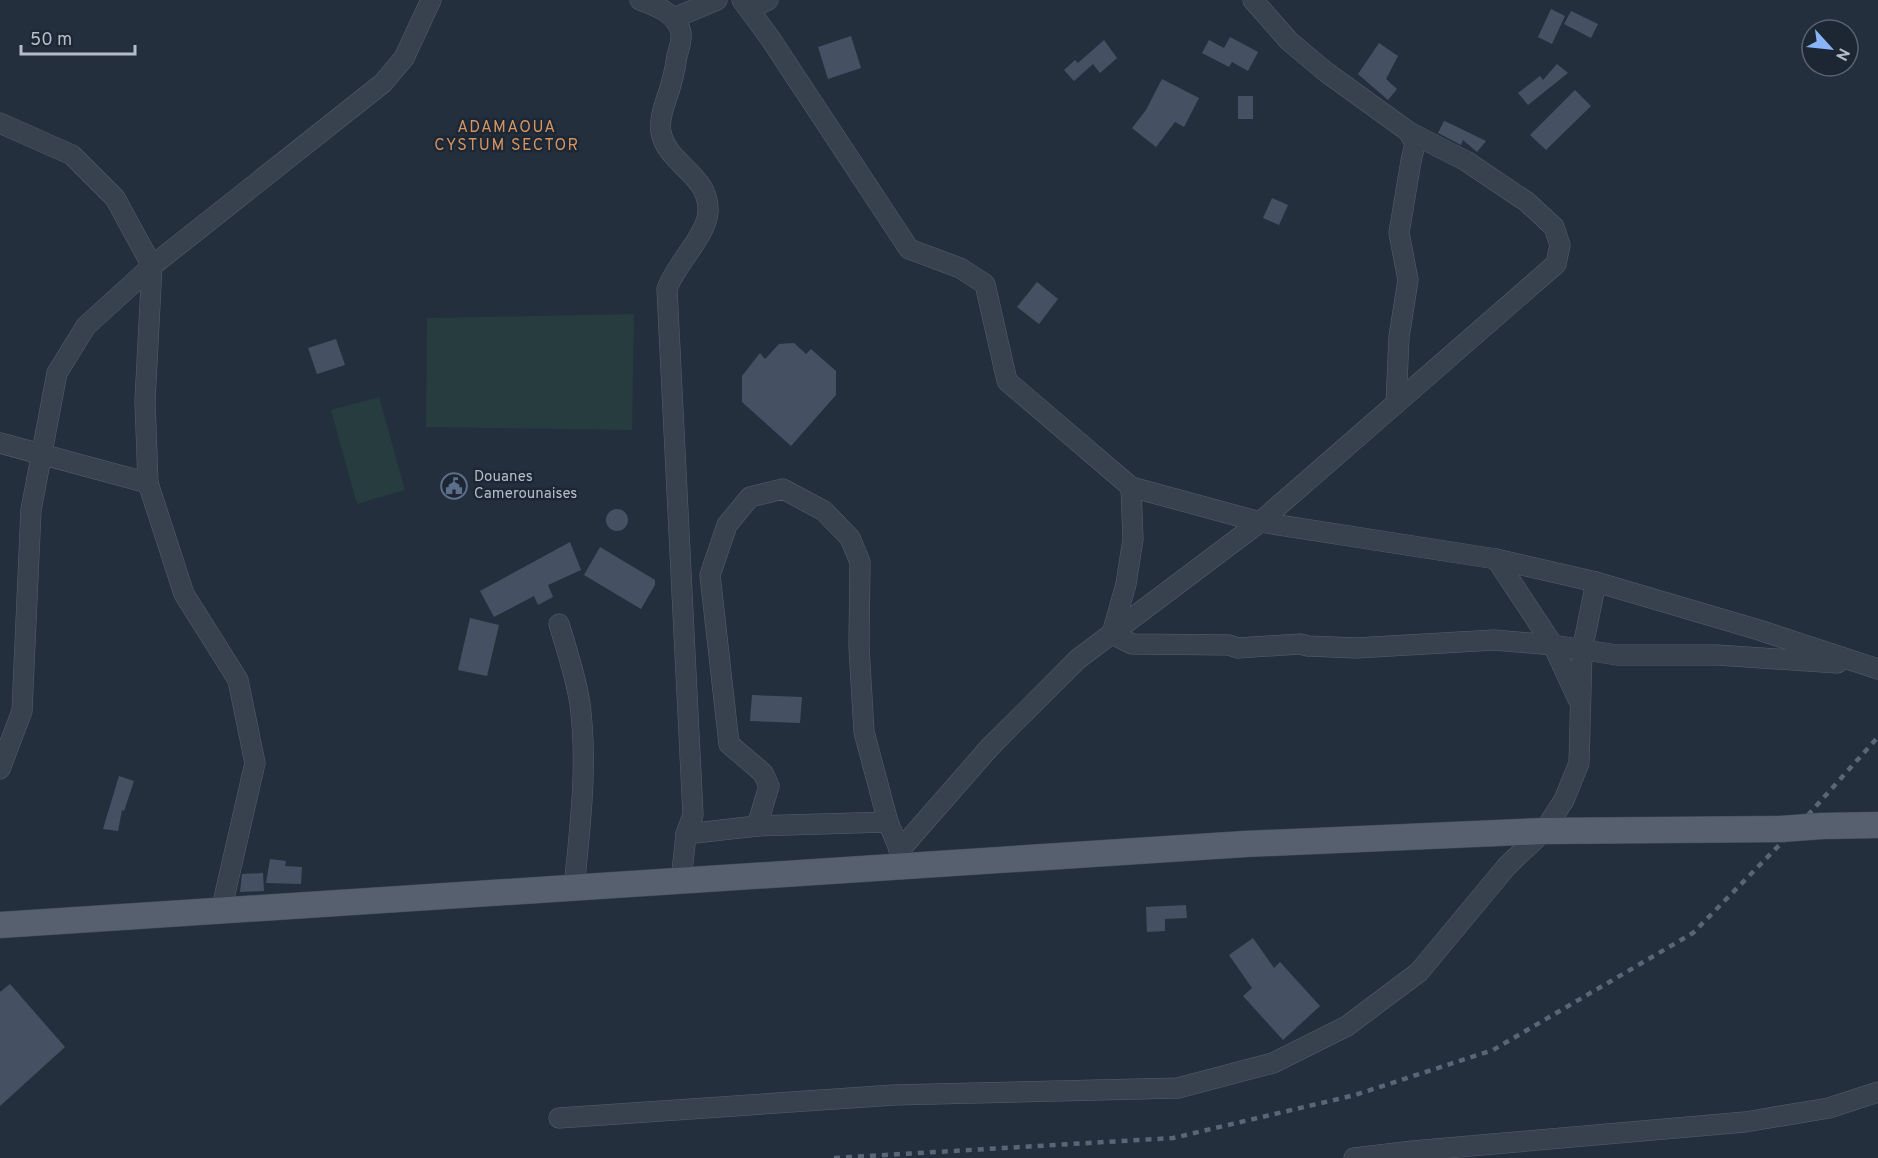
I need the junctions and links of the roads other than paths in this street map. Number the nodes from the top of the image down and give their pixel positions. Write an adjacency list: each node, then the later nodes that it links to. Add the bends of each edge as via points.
1 (430, 0): 10 (street, via 404,58 383,83)
2 (640, 0): 7 (street, via 658,6)
3 (717, 0): 7 (street)
4 (768, 0): 6 (street)
5 (1254, 0): 9 (street, via 1289,41)
6 (746, 4): 15 (street, via 909,249 960,268 985,284 1007,381)
7 (674, 18): 30 (street, via 681,34 660,130 667,148 707,195 708,215 667,289 693,815)
8 (0, 123): 10 (street, via 72,155 115,198)
9 (1409, 132): 11 (street, via 1415,144 1399,233 1408,280 1399,337); 11 (street, via 1466,161 1527,202 1554,227 1560,245 1556,264)
10 (152, 266): 13 (street, via 86,327 57,373); 14 (street, via 145,401)
11 (1396, 404): 16 (street)
12 (0, 443): 13 (street)
13 (42, 454): 14 (street); 25 (street, via 31,510 22,711)
14 (148, 483): 34 (street, via 184,594 238,680 255,763)
15 (1131, 487): 16 (street); 20 (street, via 1133,539)
16 (1260, 522): 17 (street); 20 (street)
17 (1496, 559): 18 (street); 21 (street)
18 (1596, 582): 22 (street); 23 (street)
19 (560, 624): 33 (street, via 580,703 583,740 583,794)
20 (1112, 634): 21 (street, via 1132,644 1238,648 1300,644 1356,648 1494,640); 31 (street, via 1078,659 990,747)
21 (1553, 645): 22 (street); 24 (street)
22 (1582, 651): 23 (street, via 1717,655); 24 (street)
23 (1871, 667)
24 (1580, 702): 29 (street, via 1579,763 1564,800)
25 (0, 769)
26 (888, 822): 28 (street); 28 (street, via 864,732 860,562 850,538 824,511 783,489 750,497 727,525 710,575 729,744 762,773 769,786); 31 (street)
27 (1878, 825): 29 (main road, bridge)
28 (757, 826): 30 (street)
29 (1544, 831): 31 (main road); 37 (street, via 1507,866 1419,972 1347,1026 1273,1063 1178,1088 894,1095)
30 (686, 834): 32 (street)
31 (903, 858): 32 (main road)
32 (681, 881): 33 (main road)
33 (574, 888): 34 (main road)
34 (221, 911): 35 (main road)
35 (0, 925)
36 (1878, 1092): 38 (street, via 1828,1108 1745,1122)
37 (559, 1118)
38 (1354, 1158)

